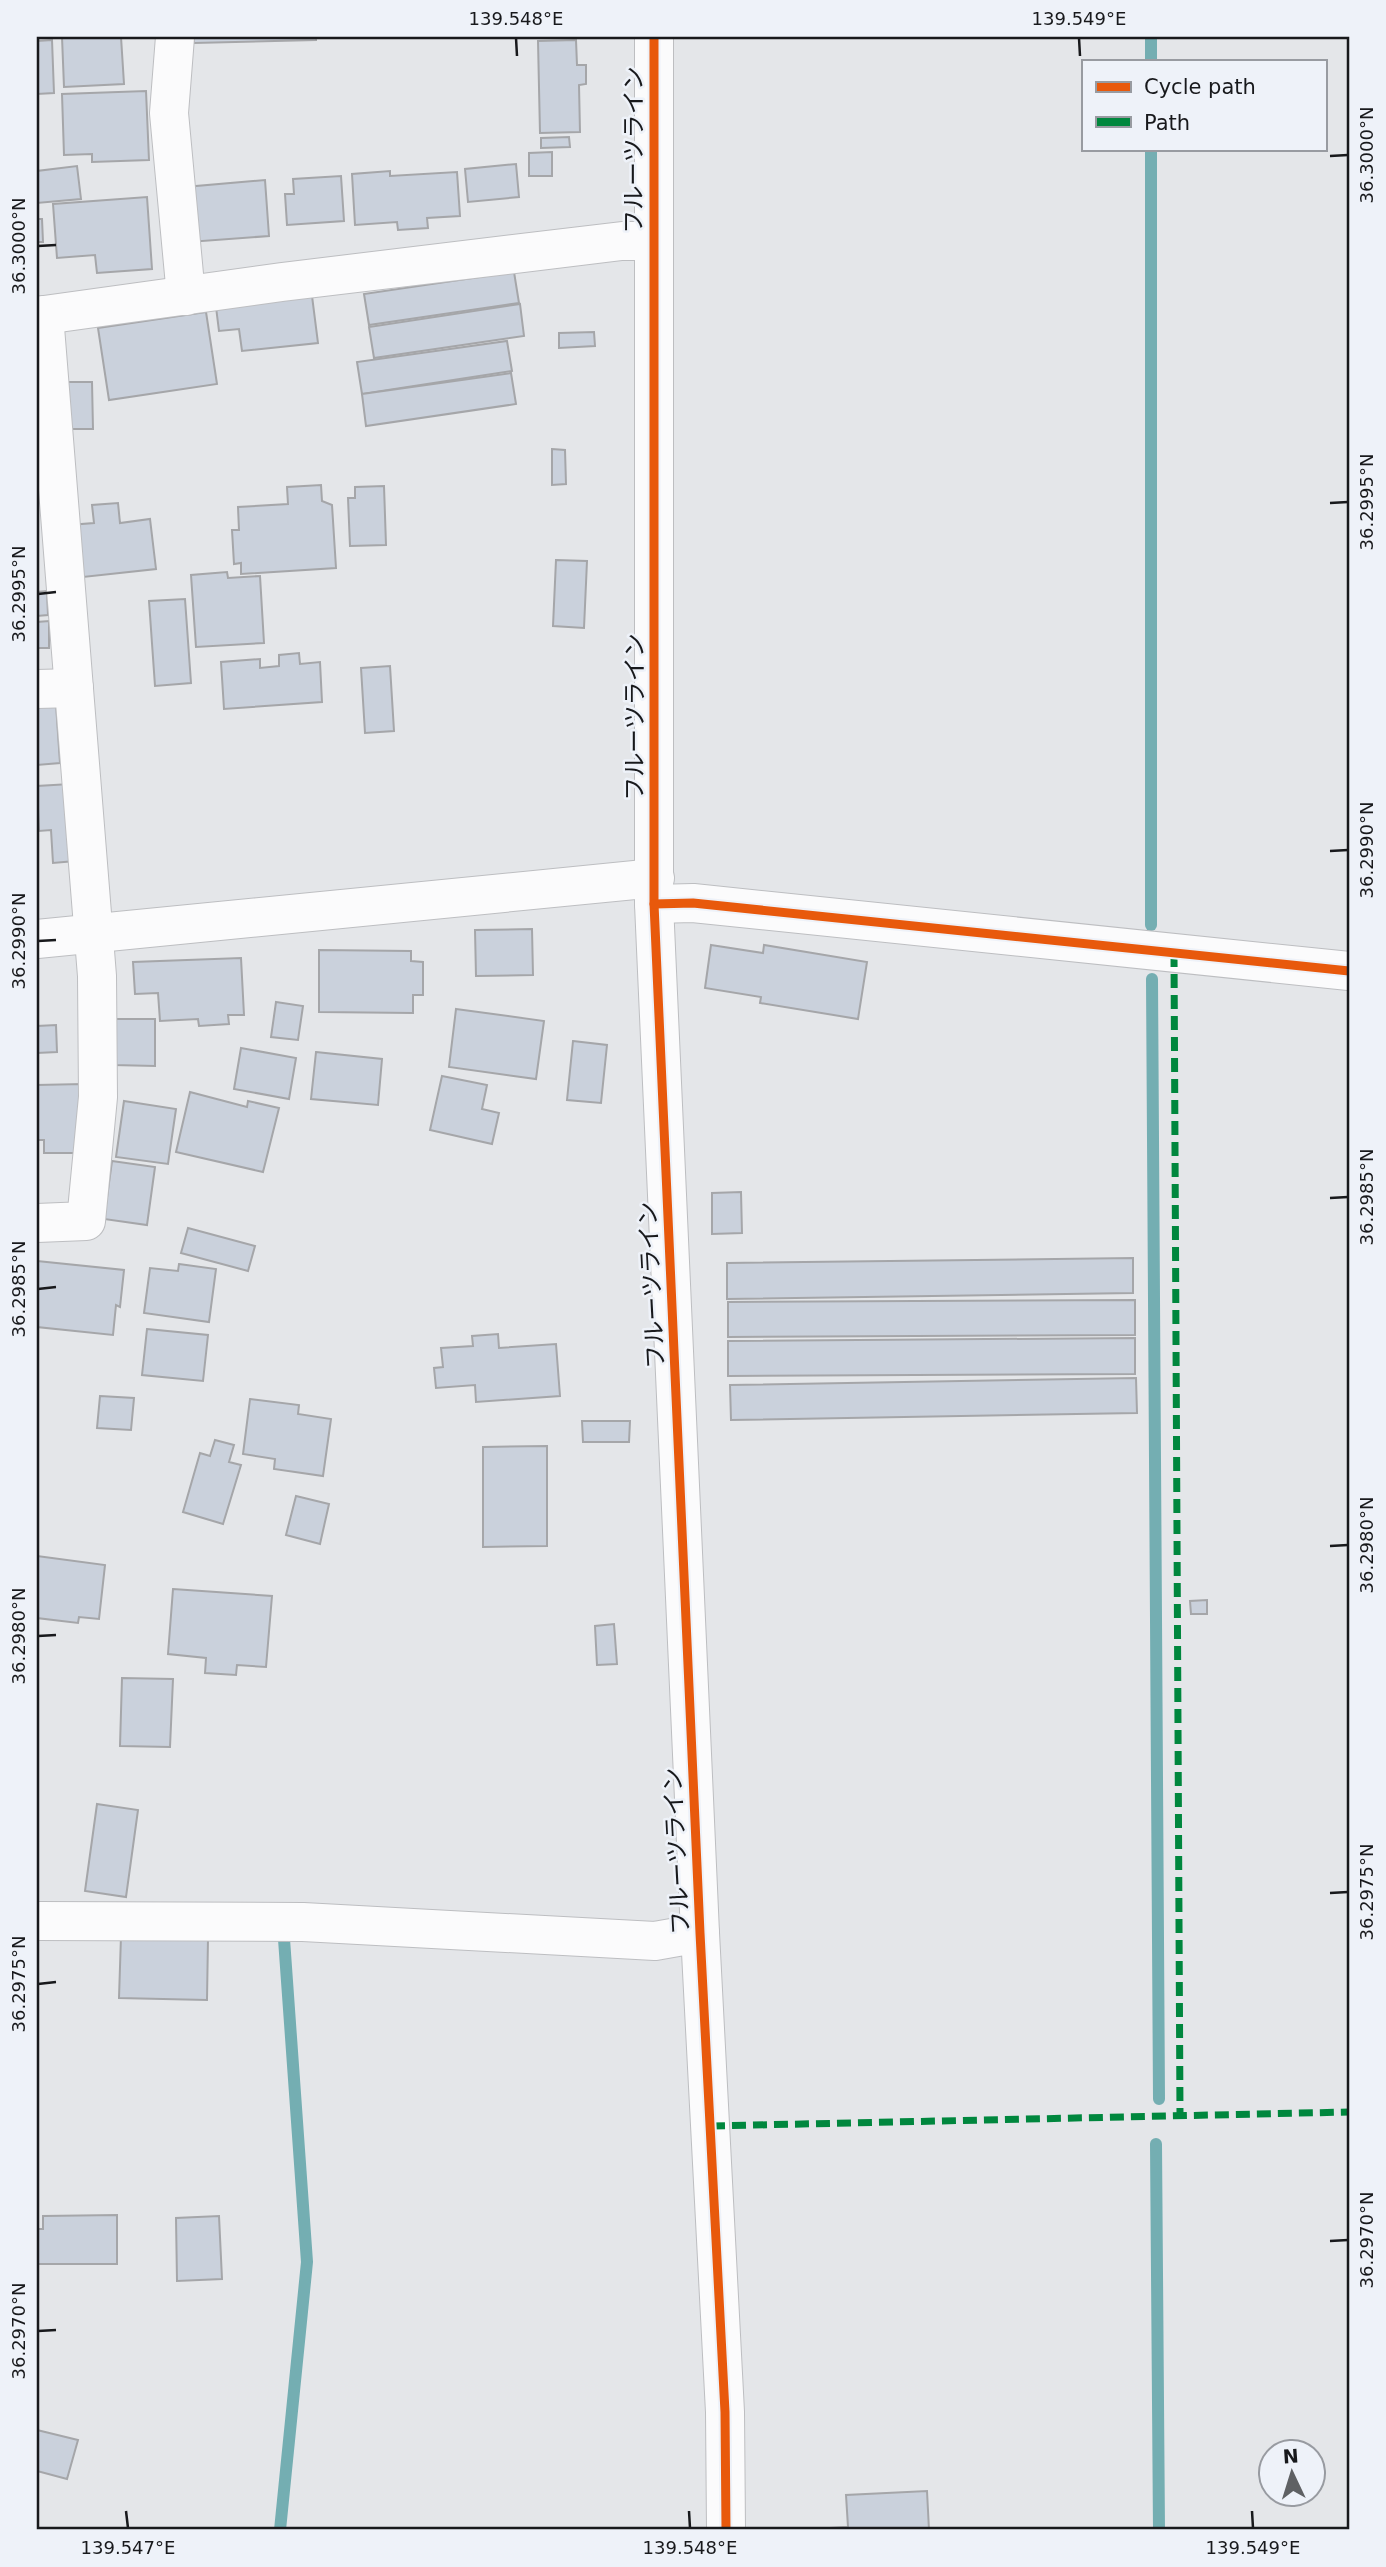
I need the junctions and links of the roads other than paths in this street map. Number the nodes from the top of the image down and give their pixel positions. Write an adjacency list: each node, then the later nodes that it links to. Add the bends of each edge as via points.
1 (175, 37): 4 (street, via 169,113)
2 (654, 37): 3 (street, フルーツライン)
3 (653, 241): 4 (street); 7 (street, フルーツライン)
4 (186, 296): 5 (street)
5 (40, 316): 6 (street)
6 (55, 689): 8 (street)
7 (655, 891): 8 (street); 10 (street, via 693,903); 13 (street, フルーツライン)
8 (94, 934): 9 (street); 11 (street, via 98,1097 86,1221)
9 (37, 939)
10 (1349, 971)
11 (37, 1223)
12 (37, 1921): 13 (street, via 303,1922 655,1941)
13 (700, 1933): 14 (street, フルーツライン, via 725,2412)
14 (726, 2530)

